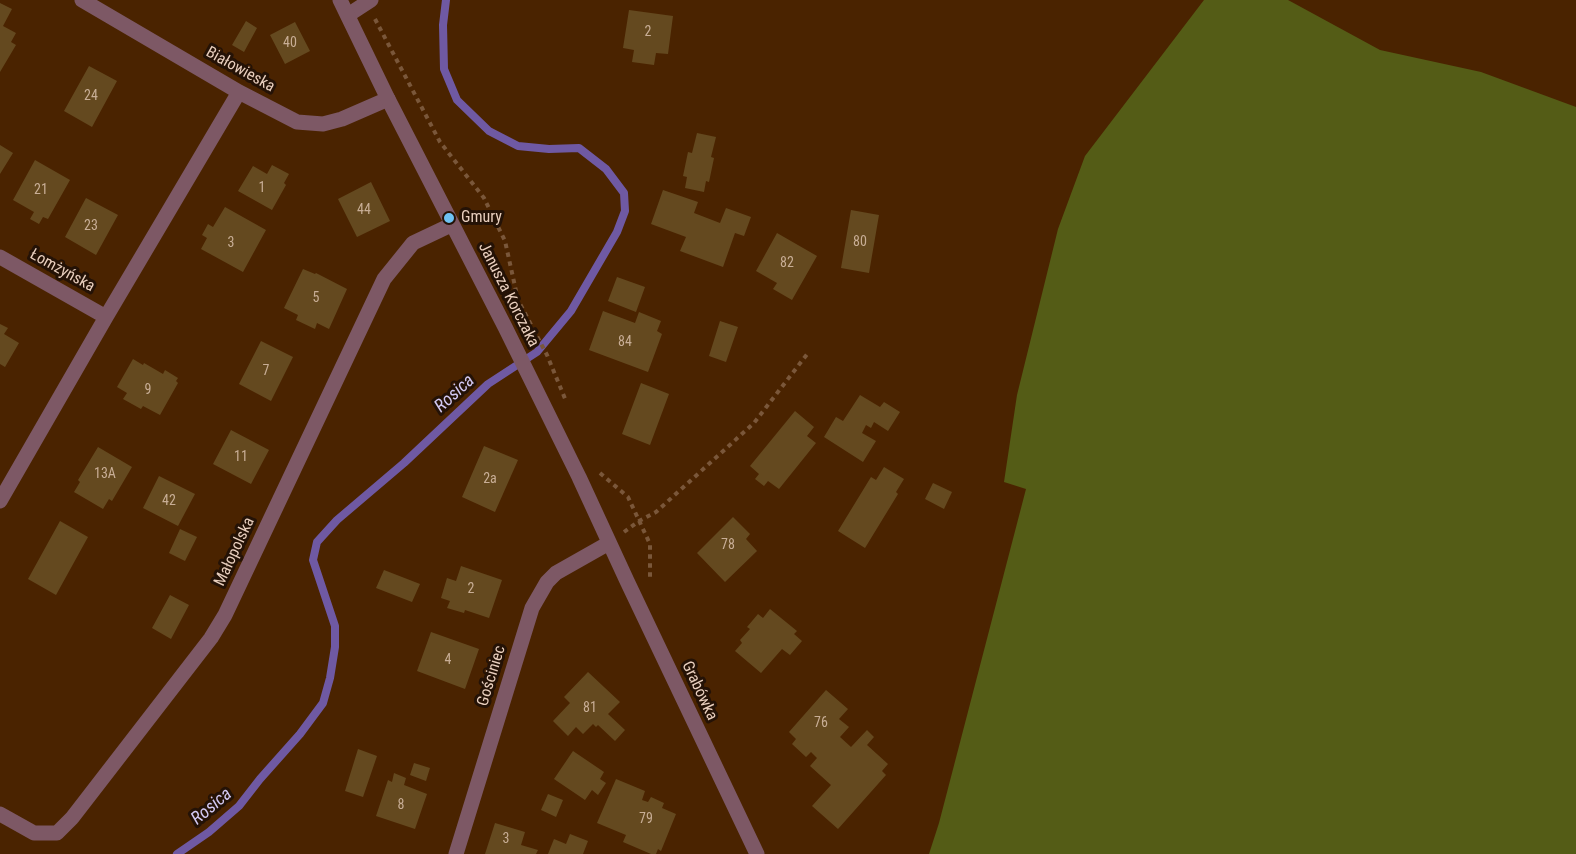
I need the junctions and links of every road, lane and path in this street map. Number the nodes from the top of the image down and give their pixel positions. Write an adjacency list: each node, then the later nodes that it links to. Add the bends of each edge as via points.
1 (82, 0): 5 (street, Białowieska)
2 (340, 0): 4 (street, Janusza Korczaka)
3 (369, 2): 4 (street); 11 (path, via 371,13 440,142 484,198 505,241 518,300)
4 (348, 15): 6 (street, Janusza Korczaka)
5 (239, 92): 6 (street, Białowieska, via 297,122 323,124); 9 (street)
6 (388, 99): 7 (street, Janusza Korczaka)
7 (452, 225): 15 (street, Janusza Korczaka); 17 (street, Małopolska, via 413,243 384,279 211,638 57,833 34,833)
8 (0, 257): 9 (street, Łomżyńska)
9 (106, 317): 13 (street)
10 (808, 353): 14 (path, via 754,423 656,512)
11 (570, 411)
12 (597, 468): 14 (path, via 628,497)
13 (0, 501)
14 (639, 521): 15 (path); 16 (path, via 650,544)
15 (609, 543): 18 (street, Gościniec, via 556,573 538,595); 19 (street, Grabówka)
16 (650, 579)
17 (0, 813)
18 (456, 854)
19 (757, 854)

